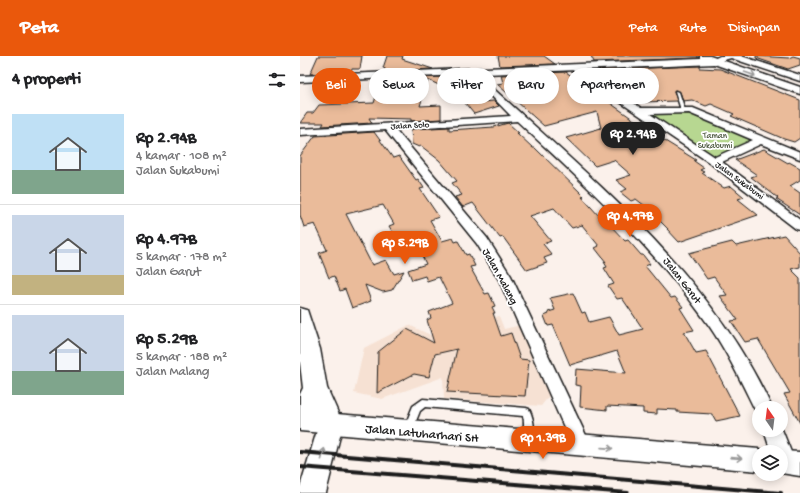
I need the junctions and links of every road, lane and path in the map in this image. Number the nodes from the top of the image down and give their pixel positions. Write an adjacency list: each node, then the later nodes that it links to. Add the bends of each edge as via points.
1 (700, 56): 4 (street)
2 (728, 56): 4 (street)
3 (733, 56): 10 (street)
4 (713, 61): 5 (street); 14 (street, one-way to 14)
5 (584, 68)
6 (567, 70): 9 (street)
7 (800, 71): 10 (street)
8 (437, 73): 12 (street)
9 (496, 73)
10 (791, 75): 11 (street)
11 (800, 78)
12 (300, 79)
13 (677, 92): 18 (lane)
14 (800, 92)
15 (496, 94): 19 (street, Jalan Garut)
16 (629, 104): 17 (street, Jalan Sukabumi)
17 (638, 110): 18 (street); 24 (street, Jalan Sukabumi)
18 (684, 110): 22 (street, via 701,113)
19 (519, 118): 20 (street, Jalan Solo); 28 (street, Jalan Garut, via 623,214 673,266 724,333 750,377)
20 (387, 126): 21 (street, Jalan Solo); 32 (street, Jalan Malang, via 482,241 506,280)
21 (300, 132)
22 (761, 140): 23 (street); 24 (street)
23 (800, 156)
24 (714, 161): 25 (street, Jalan Sukabumi)
25 (800, 226)
26 (300, 316): 27 (main road, via 309,349)
27 (315, 388): 29 (main road); 31 (main road)
28 (760, 401)
29 (300, 415)
30 (300, 421): 31 (street, Jalan Latuharhari SH)
31 (331, 424): 32 (street, Jalan Latuharhari SH); 34 (main road, one-way to 31)
32 (582, 446): 33 (street, Jalan Latuharhari SH, one-way to 33)
33 (752, 459)
34 (314, 488)

